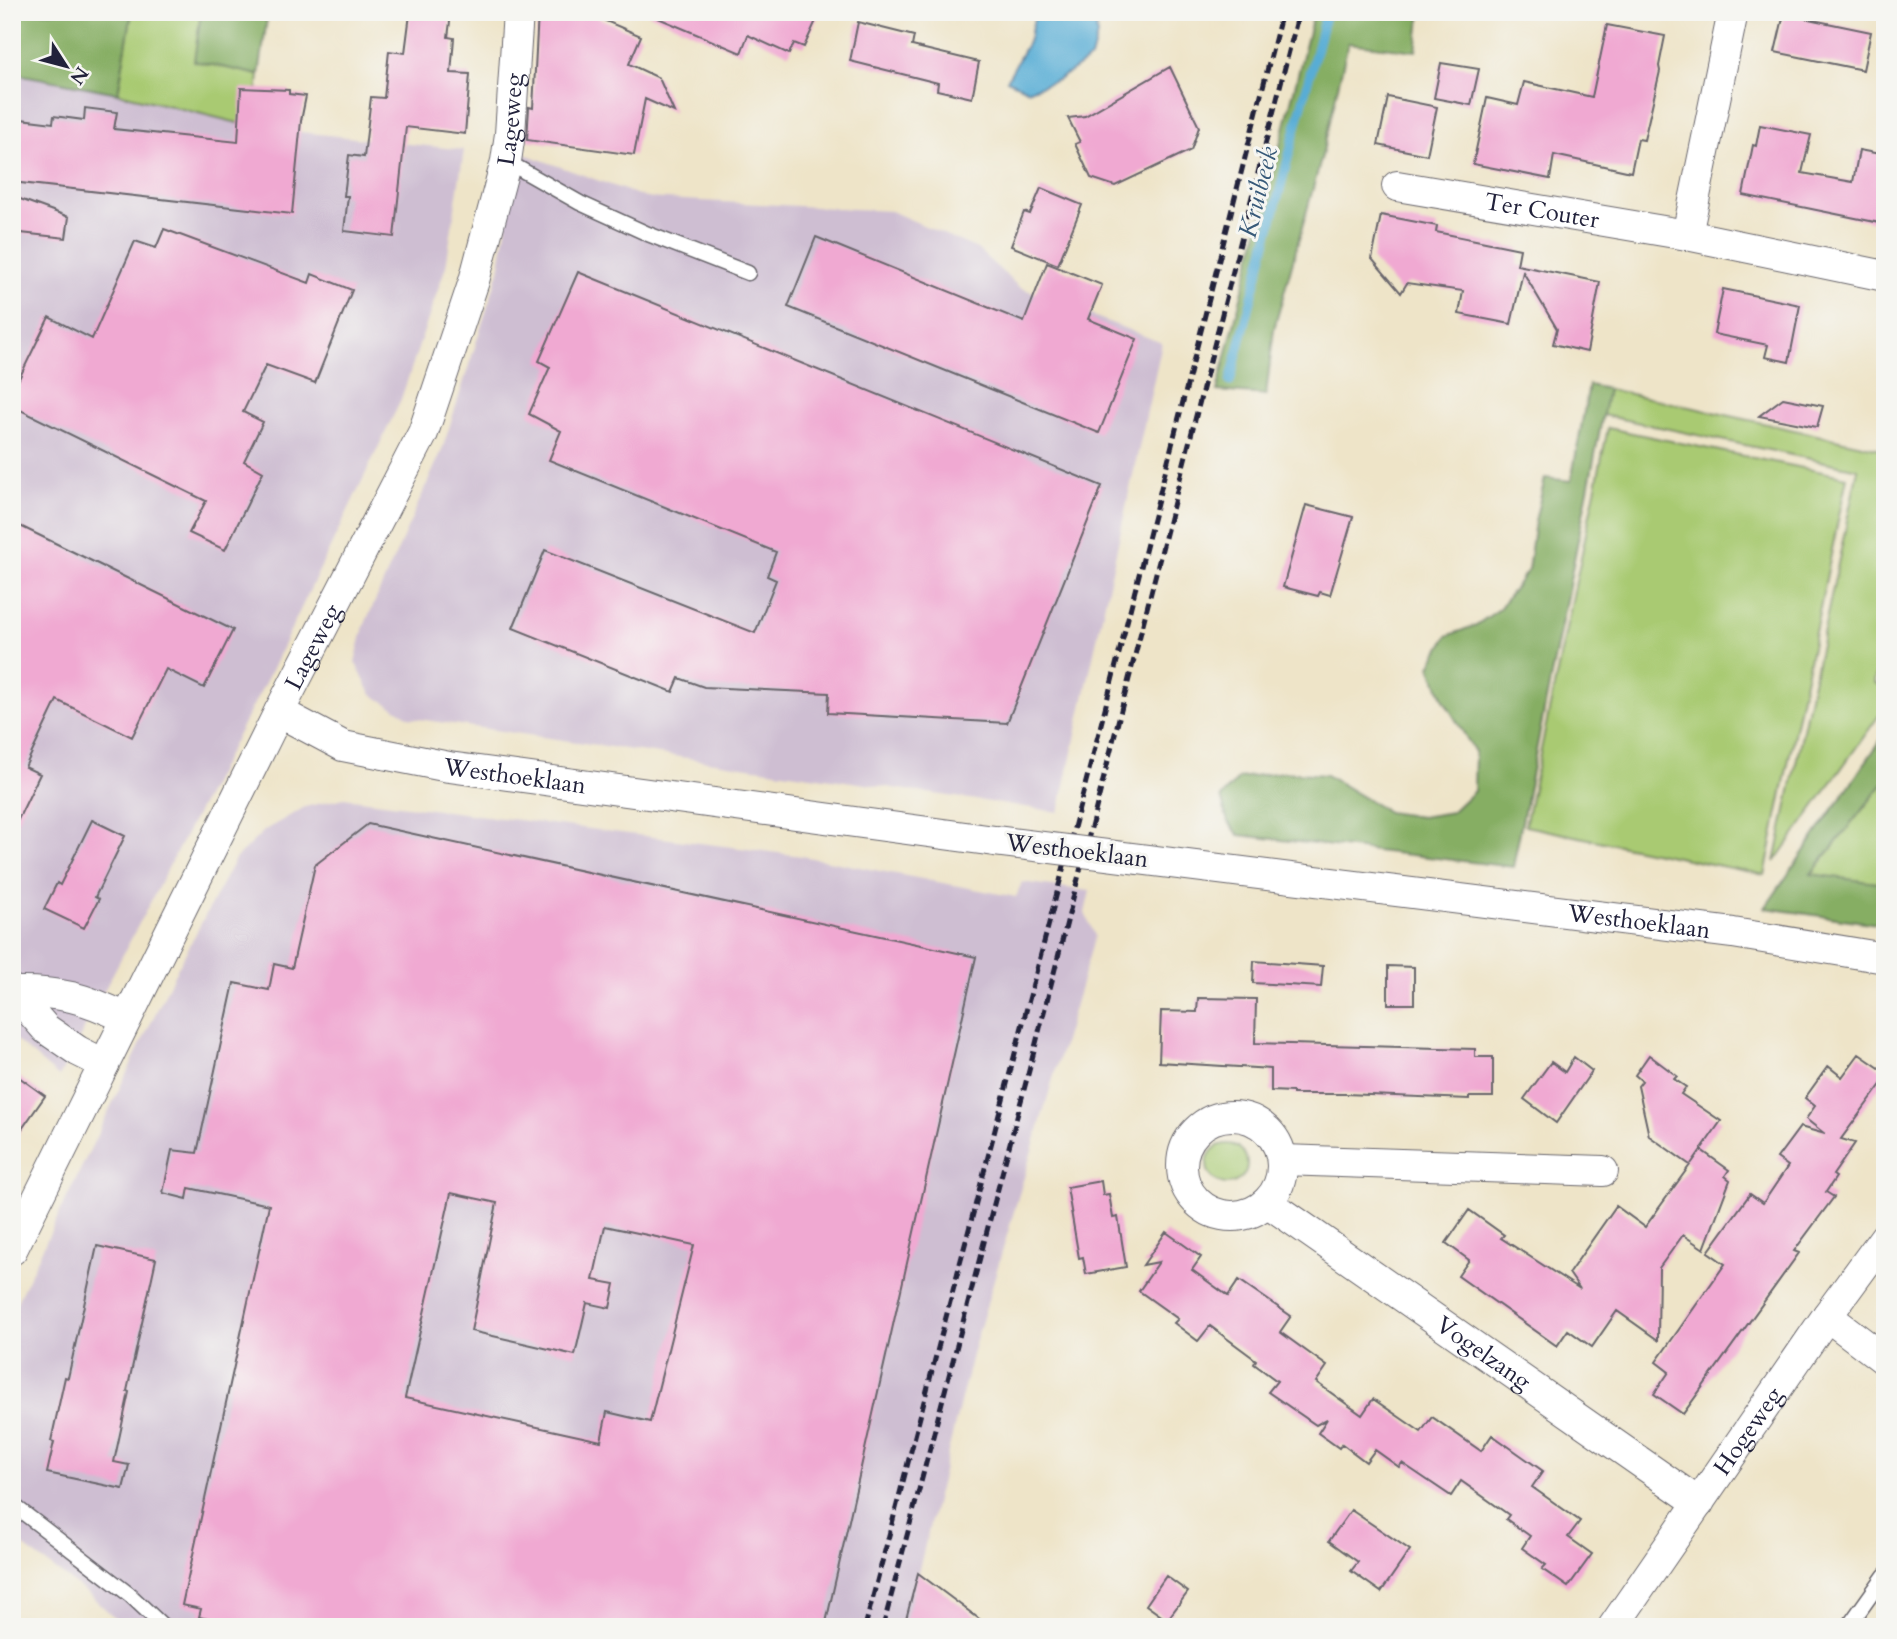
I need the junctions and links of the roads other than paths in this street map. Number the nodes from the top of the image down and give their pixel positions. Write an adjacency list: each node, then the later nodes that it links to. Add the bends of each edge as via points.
1 (518, 12): 3 (street, Lageweg)
2 (1733, 12): 5 (street)
3 (506, 161): 6 (lane, via 580,203); 8 (street, Lageweg, via 474,281 423,433)
4 (1397, 186): 5 (street, Ter Couter)
5 (1687, 235): 7 (street, Ter Couter)
6 (748, 273)
7 (1885, 276)
8 (279, 712): 9 (street, Westhoeklaan, bridge, via 344,746 449,767 1733,933); 11 (street, Lageweg)
9 (1885, 958)
10 (13, 991): 11 (street, via 89,1000); 12 (street, via 46,1029)
11 (127, 1018): 12 (street, Lageweg)
12 (104, 1064): 17 (street, Lageweg)
13 (1283, 1160): 14 (street); 15 (street, via 1278,1188); 15 (street, via 1267,1129 1242,1117 1208,1122 1194,1133 1185,1149 1182,1171 1186,1188 1211,1212 1245,1215)
14 (1603, 1171)
15 (1267, 1202): 20 (street, Vogelzang)
16 (1885, 1237): 18 (street, Hogeweg)
17 (12, 1250)
18 (1827, 1316): 19 (street); 20 (street, Hogeweg)
19 (1885, 1360)
20 (1699, 1503): 24 (street, Hogeweg)
21 (12, 1504): 23 (lane)
22 (1885, 1575): 25 (lane)
23 (164, 1627)
24 (1613, 1627)
25 (1848, 1627)

